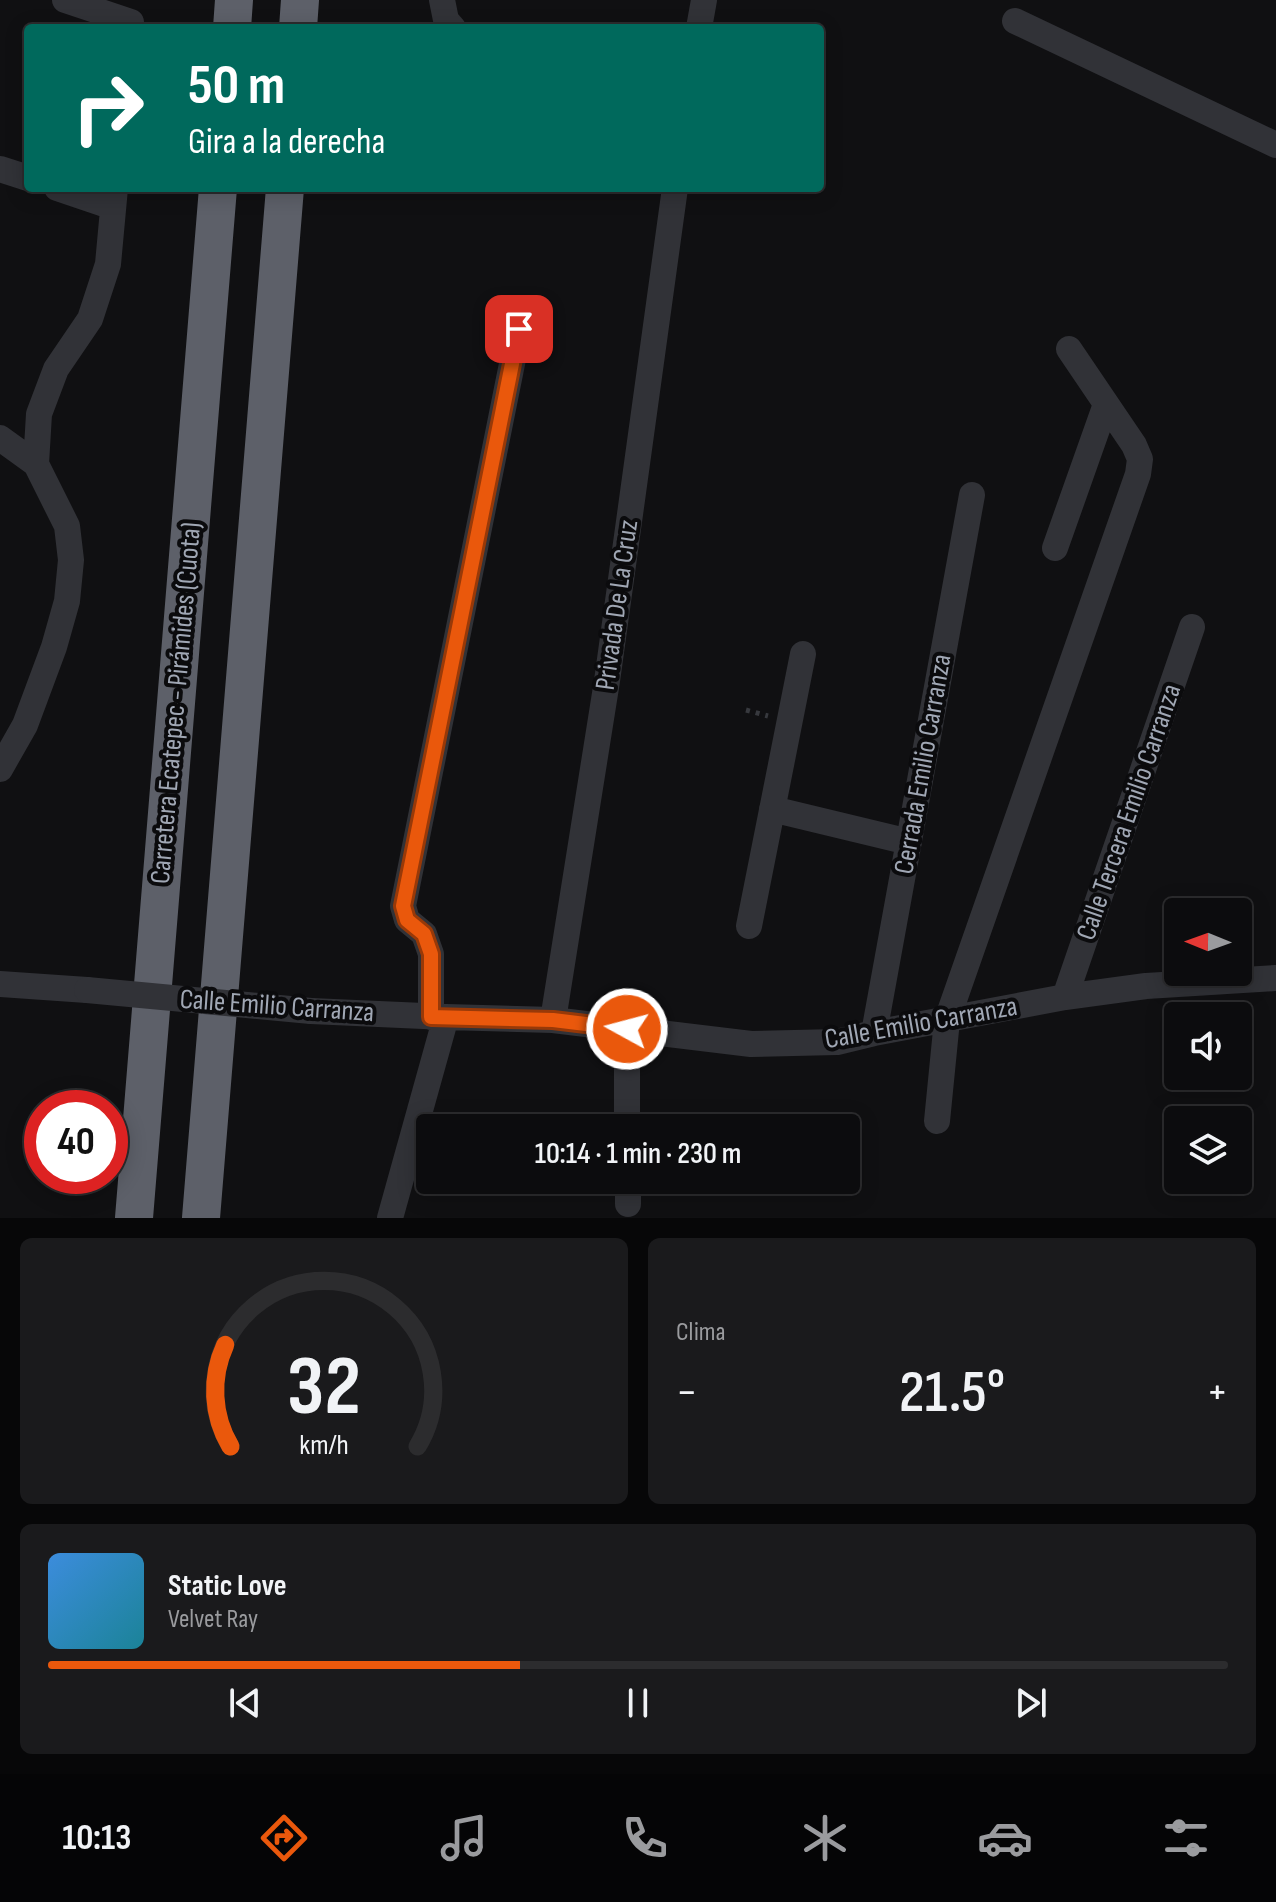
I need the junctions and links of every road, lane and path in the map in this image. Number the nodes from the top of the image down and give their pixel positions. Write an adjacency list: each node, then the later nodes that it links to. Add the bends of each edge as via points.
1 (65, 0): 6 (street)
2 (234, 0): 8 (highway)
3 (300, 0): 9 (highway)
4 (442, 0): 10 (street)
5 (704, 0): 11 (street)
6 (132, 17)
7 (1015, 21): 12 (street)
8 (232, 24)
9 (298, 24)
10 (450, 24)
11 (700, 24)
12 (1276, 145)
13 (0, 169): 14 (street)
14 (24, 177)
15 (82, 192): 19 (street)
16 (218, 192): 43 (highway, Carretera Ecatepec - Pirámides (Cuota))
17 (285, 192): 44 (highway)
18 (674, 192): 37 (street, Privada De La Cruz, via 607,681)
19 (114, 197): 24 (street, via 108,264 90,319 56,369 39,414)
20 (519, 329): 36 (street, via 403,906 407,920 424,934 431,954)
21 (1069, 349): 22 (street)
22 (1106, 404): 26 (street); 38 (street, via 1134,445 1140,459 1138,474)
23 (0, 438): 24 (street)
24 (36, 464): 29 (street, via 67,526 67,601 25,725)
25 (972, 495): 31 (street, Cerrada Emilio Carranza)
26 (1055, 548)
27 (1192, 627): 35 (street, Calle Tercera Emilio Carranza)
28 (803, 654): 30 (street)
29 (0, 769)
30 (772, 809): 31 (street); 32 (street)
31 (909, 842): 40 (street, Cerrada Emilio Carranza)
32 (749, 926)
33 (1276, 978): 35 (street, Calle Emilio Carranza)
34 (0, 984): 36 (street, Calle Emilio Carranza, bridge)
35 (1065, 997): 38 (street, Calle Emilio Carranza)
36 (438, 1017): 37 (street, Calle Emilio Carranza); 45 (street)
37 (553, 1020): 39 (street, Calle Emilio Carranza)
38 (947, 1020): 40 (street, Calle Emilio Carranza); 42 (street)
39 (627, 1029): 40 (street, Calle Emilio Carranza, via 751,1044 837,1042); 41 (street)
40 (874, 1033)
41 (627, 1114)
42 (937, 1121)
43 (134, 1218)
44 (201, 1218)
45 (390, 1218)

